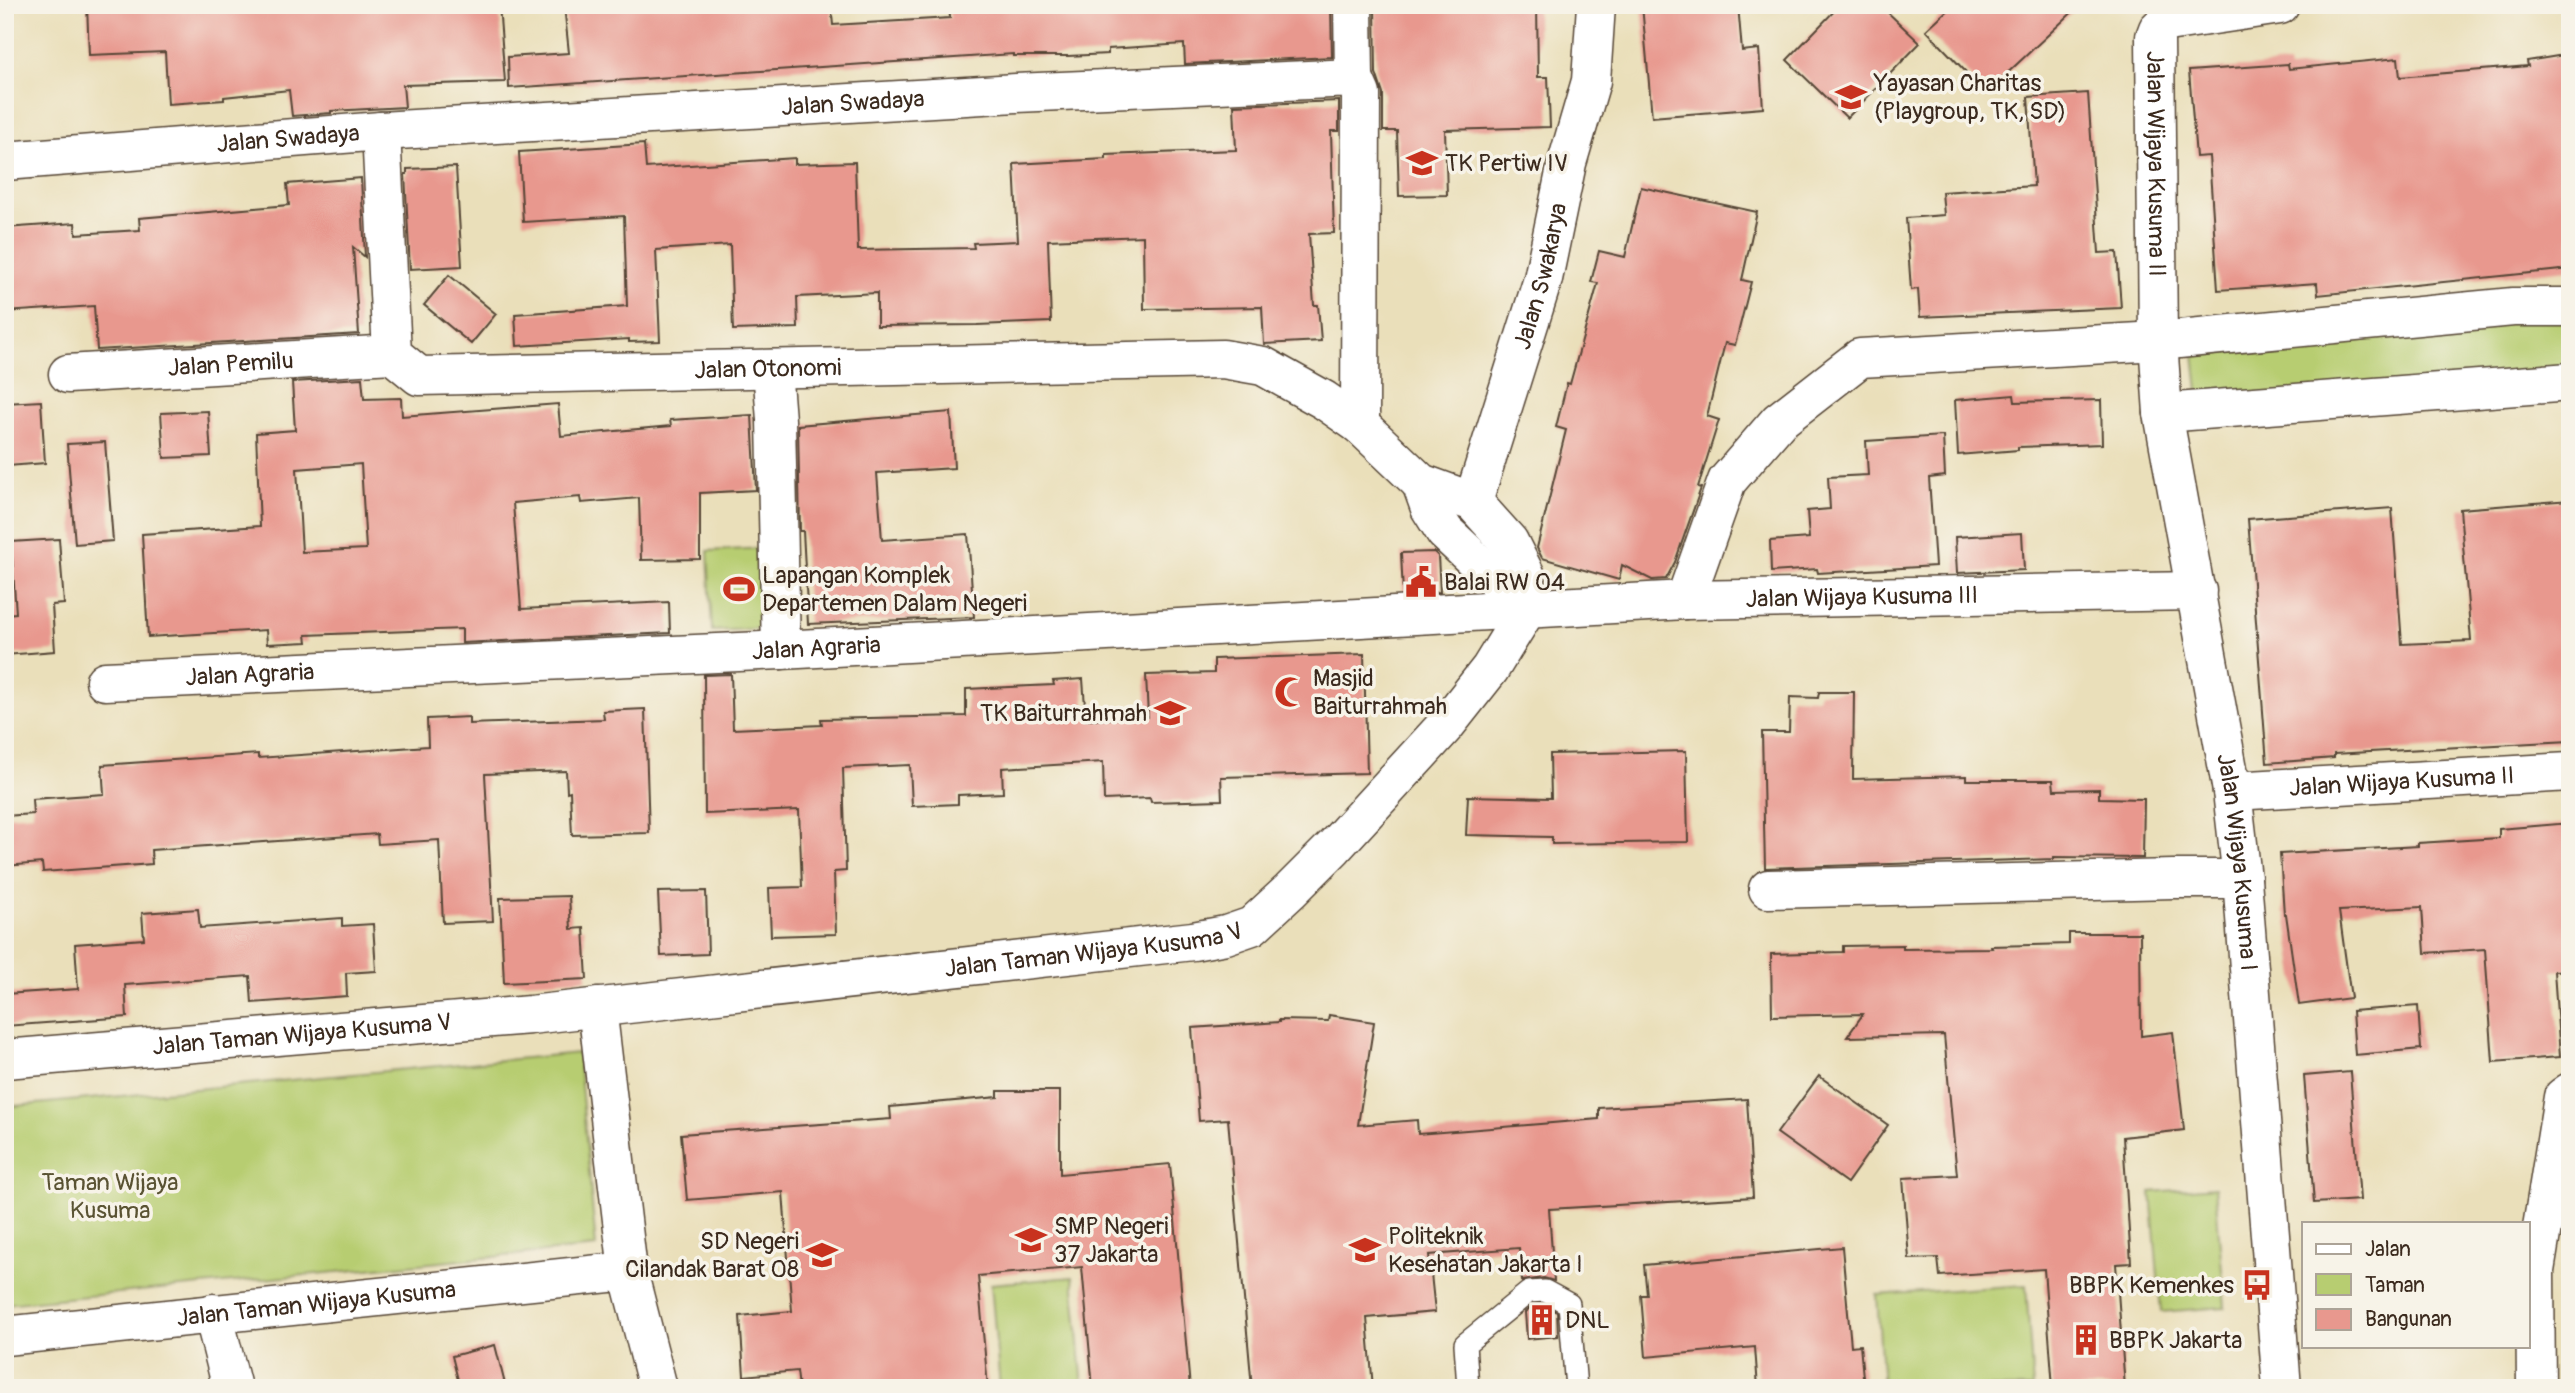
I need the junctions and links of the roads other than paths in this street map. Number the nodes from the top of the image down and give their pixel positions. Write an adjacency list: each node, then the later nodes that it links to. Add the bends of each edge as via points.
1 (1353, 5): 4 (street)
2 (1595, 5): 16 (street, Jalan Swakarya, via 1591,81 1567,163 1543,279)
3 (2280, 5): 8 (street, Jalan Wijaya Kusuma II, via 2167,22 2155,37)
4 (1354, 78): 5 (street, Jalan Swadaya); 14 (street, via 1361,94)
5 (381, 131): 6 (street, Jalan Swadaya); 9 (street)
6 (5, 161)
7 (2570, 307): 8 (street, via 2513,307)
8 (2158, 341): 13 (street, Jalan Wijaya Kusuma I); 18 (street, via 1860,358 1779,421 1727,481)
9 (392, 354): 10 (street, Jalan Otonomi, via 419,376); 11 (street, Jalan Pemilu)
10 (772, 369): 14 (street, Jalan Otonomi, via 1223,359 1263,366); 20 (street)
11 (68, 374)
12 (2570, 382): 13 (street)
13 (2163, 413): 17 (street, Jalan Wijaya Kusuma I)
14 (1360, 425): 15 (street, Jalan Otonomi)
15 (1421, 483): 16 (street); 19 (street, via 1445,532)
16 (1473, 502): 19 (street, via 1509,542 1526,576)
17 (2197, 591): 18 (street, Jalan Wijaya Kusuma III); 23 (street, Jalan Wijaya Kusuma I)
18 (1685, 600): 19 (street, Jalan Wijaya Kusuma III)
19 (1527, 609): 20 (street, Jalan Agraria); 26 (street, Jalan Taman Wijaya Kusuma V, via 1490,668 1445,726 1335,847 1252,926 1193,941)
20 (781, 650): 21 (street, Jalan Agraria)
21 (105, 681)
22 (2570, 772): 23 (street, Jalan Wijaya Kusuma II)
23 (2232, 791): 24 (street, Jalan Wijaya Kusuma I)
24 (2242, 879): 25 (street); 36 (street, Jalan Wijaya Kusuma I)
25 (1768, 889)
26 (597, 1007): 27 (street, Jalan Taman Wijaya Kusuma V); 29 (street)
27 (5, 1059)
28 (2570, 1092): 37 (street, via 2563,1097 2535,1271)
29 (628, 1271): 30 (street, Jalan Taman Wijaya Kusuma); 33 (street)
30 (213, 1313): 31 (street, Jalan Taman Wijaya Kusuma); 32 (street)
31 (5, 1336)
32 (232, 1388)
33 (658, 1388)
34 (1468, 1388): 35 (lane, via 1465,1344 1529,1292 1545,1291 1569,1304)
35 (1576, 1388)
36 (2282, 1388)
37 (2536, 1388)

